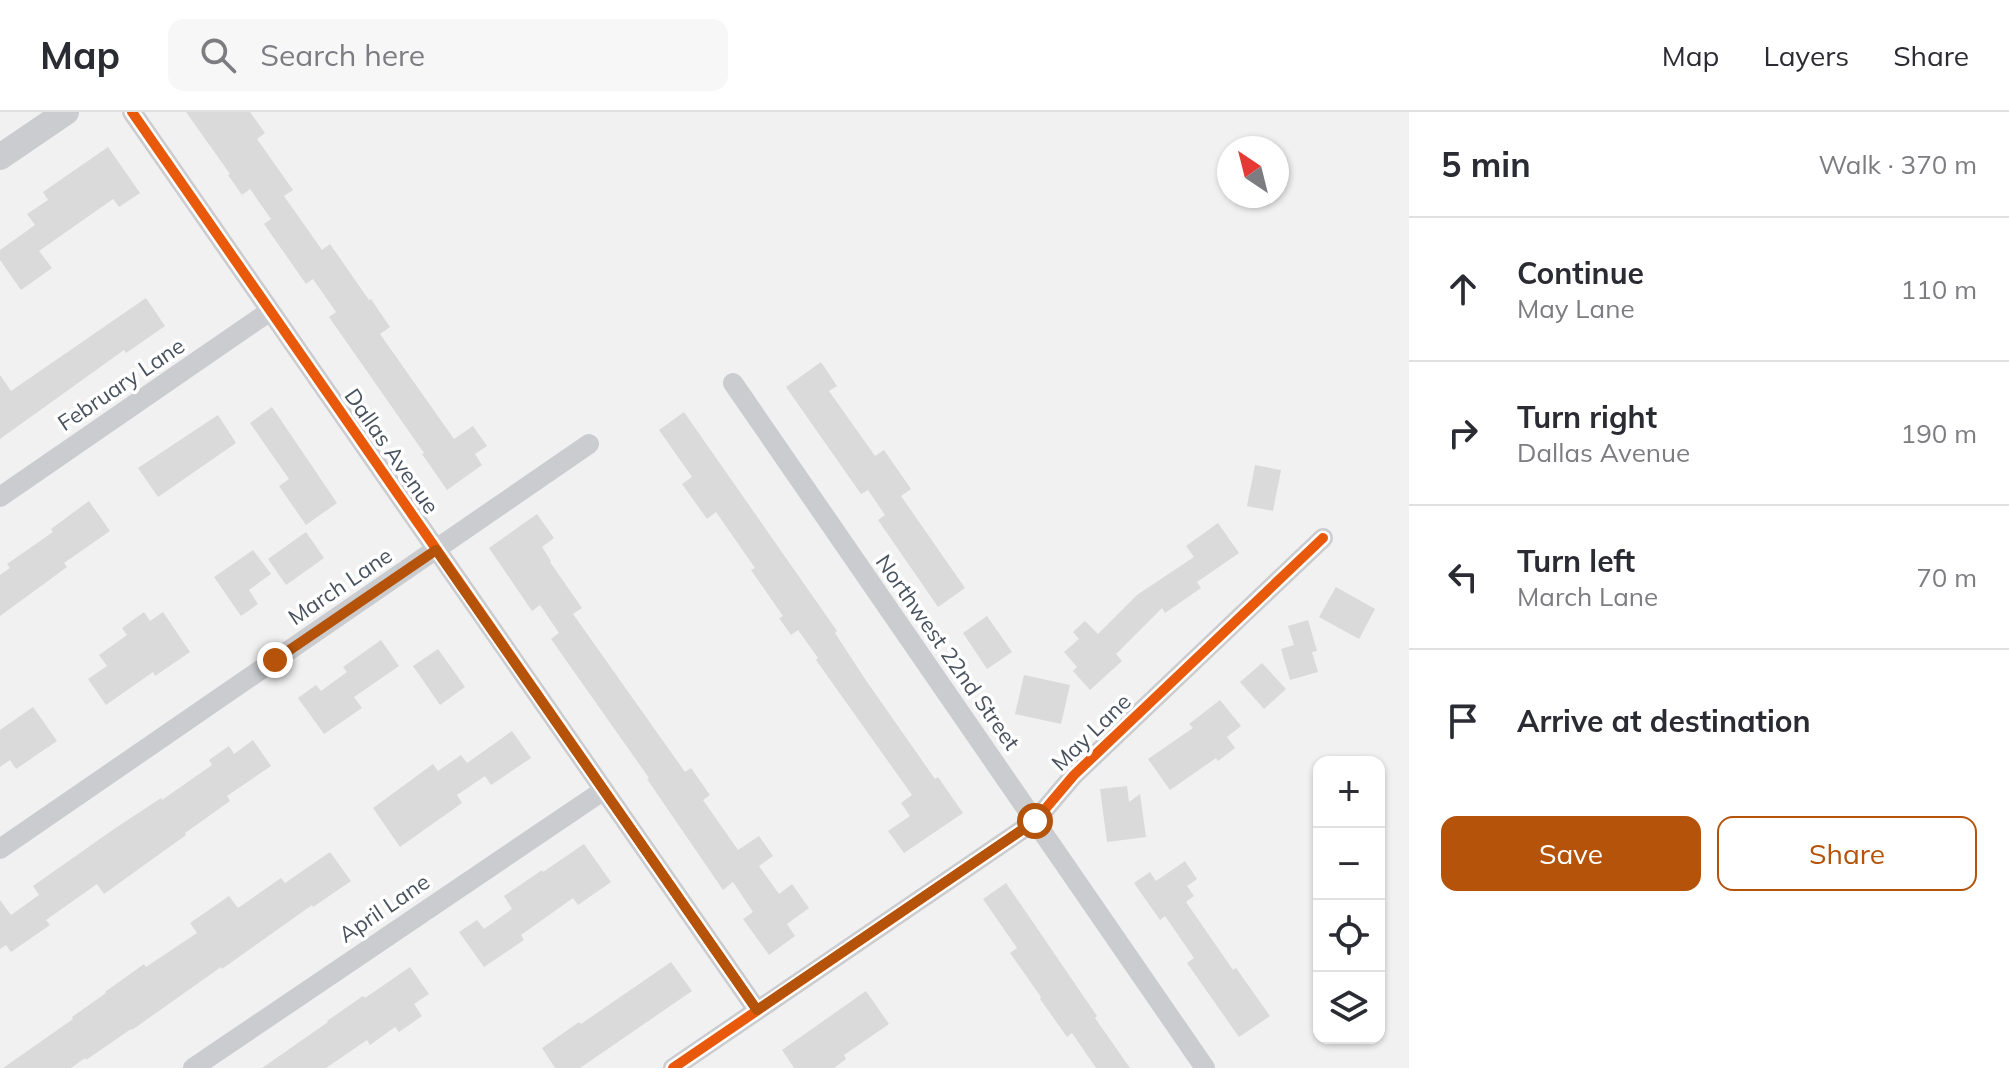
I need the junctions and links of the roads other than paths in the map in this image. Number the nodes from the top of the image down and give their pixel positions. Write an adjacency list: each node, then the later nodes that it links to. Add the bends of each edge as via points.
1 (66, 112): 3 (street)
2 (132, 112): 4 (street, Dallas Avenue)
3 (0, 157)
4 (270, 311): 7 (street, February Lane); 9 (street, Dallas Avenue)
5 (733, 383): 11 (street, Northwest 22nd Street)
6 (589, 444): 9 (street, March Lane)
7 (0, 497)
8 (1323, 538): 11 (street, May Lane, via 1074,775)
9 (436, 550): 10 (street, Dallas Avenue); 12 (street, March Lane)
10 (604, 790): 13 (street, Dallas Avenue); 14 (street, April Lane)
11 (1035, 821): 13 (street, May Lane); 16 (street, Northwest 22nd Street)
12 (0, 849)
13 (757, 1010): 15 (street, May Lane)
14 (193, 1068)
15 (673, 1068)
16 (1205, 1068)

